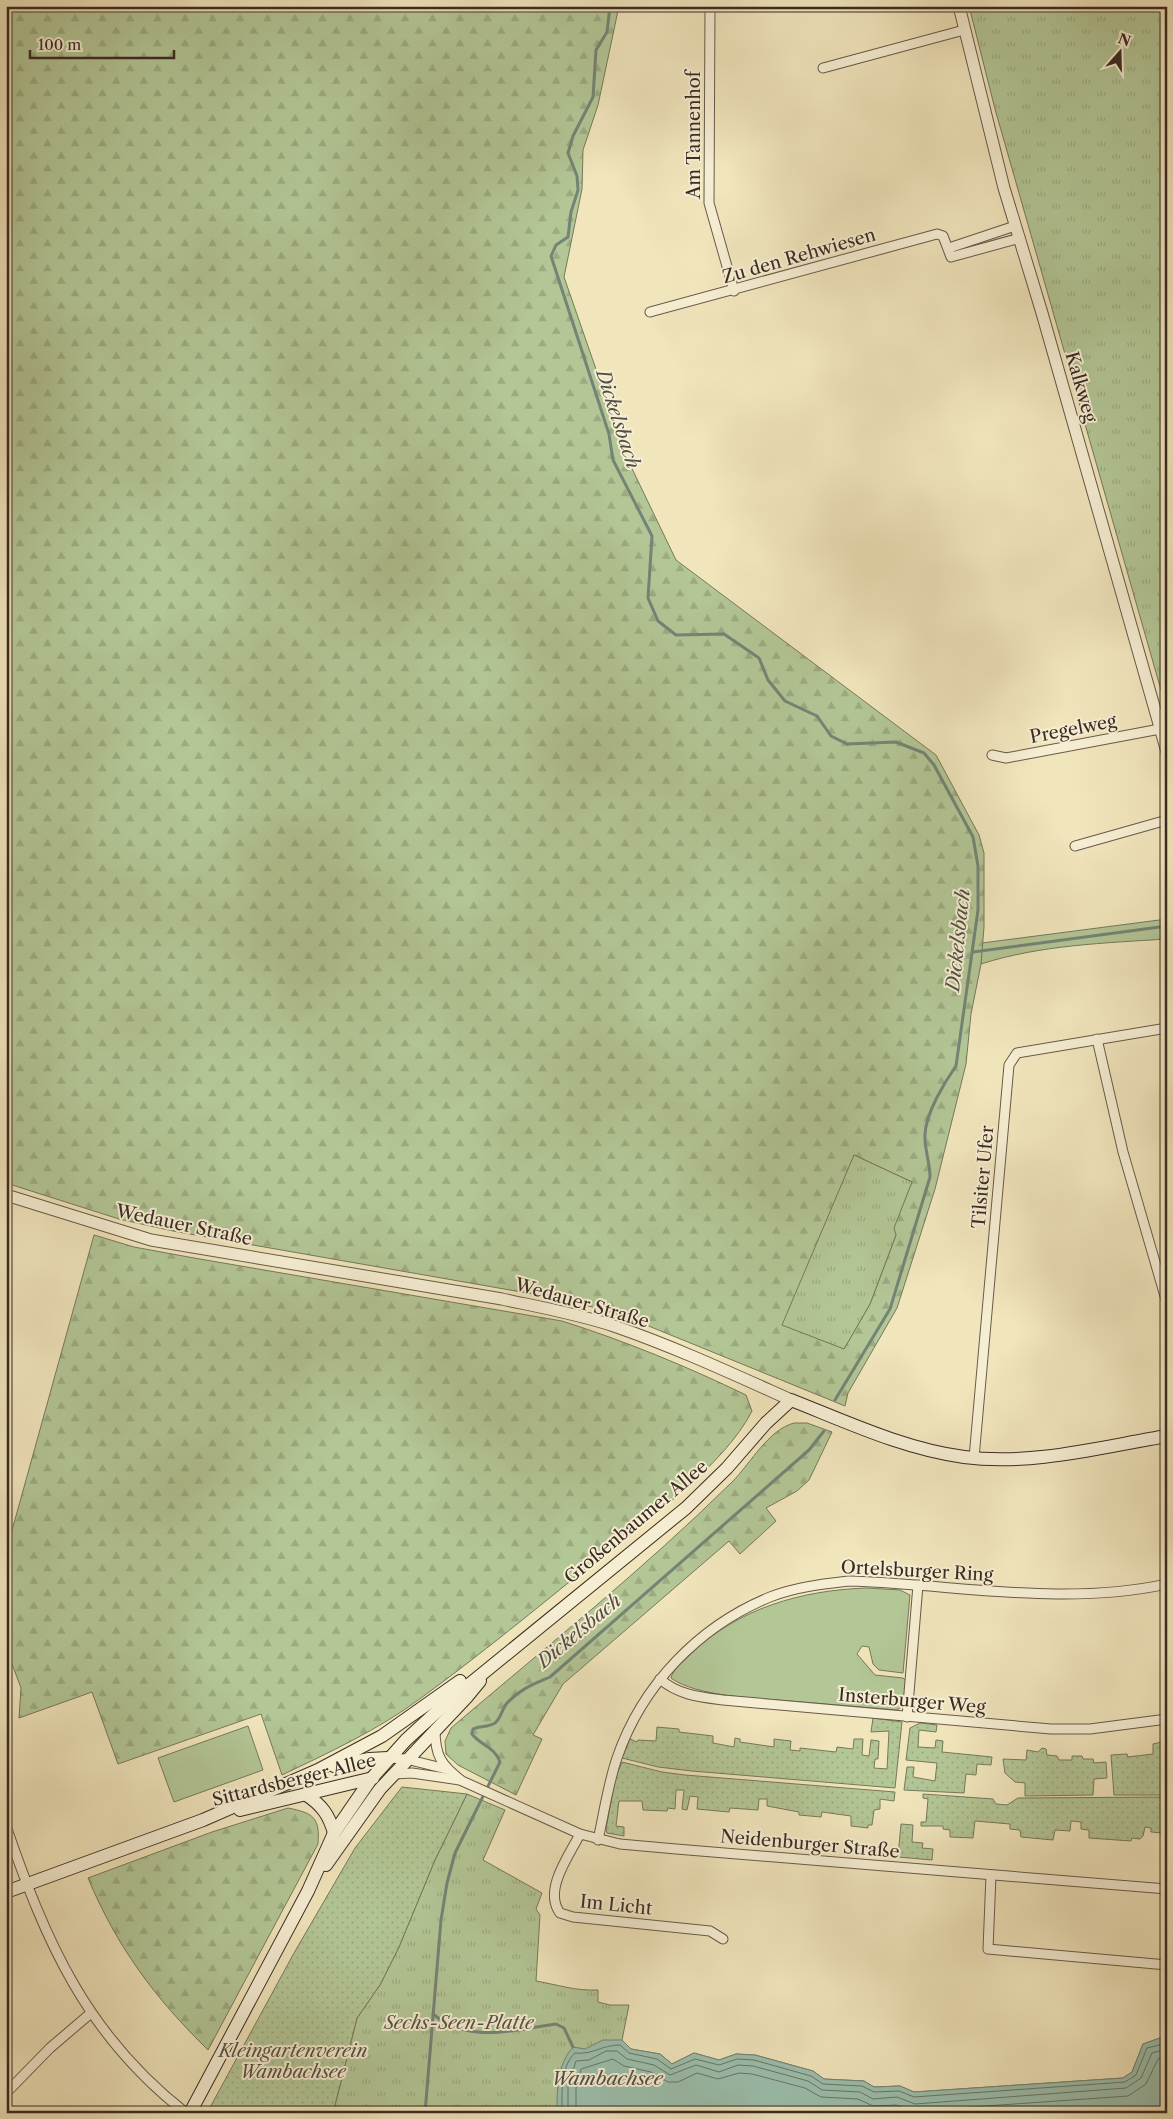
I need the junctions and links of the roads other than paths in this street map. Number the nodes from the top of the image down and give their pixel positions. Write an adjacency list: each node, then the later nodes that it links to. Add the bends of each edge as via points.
1 (710, 6): 8 (street, Am Tannenhof, via 709,203)
2 (959, 6): 3 (street, Kalkweg)
3 (964, 30): 4 (street); 5 (street, Kalkweg)
4 (823, 68)
5 (1015, 226): 6 (street, Kalkweg); 7 (street)
6 (1020, 238): 7 (street); 10 (street, Kalkweg)
7 (950, 253): 8 (street, Zu den Rehwiesen, via 943,236 937,234)
8 (734, 291): 9 (street, Zu den Rehwiesen)
9 (650, 312)
10 (1160, 729): 11 (street, Kalkweg); 12 (street, Pregelweg, via 1006,758)
11 (1167, 752)
12 (992, 755)
13 (1167, 820): 14 (street)
14 (1076, 846)
15 (1167, 1028): 16 (street, Tilsiter Ufer)
16 (1097, 1039): 18 (street, via 1124,1155); 21 (street, Tilsiter Ufer, via 1017,1053 1009,1064)
17 (6, 1195): 19 (street, Wedauer Straße, via 151,1240 553,1310 631,1333)
18 (1167, 1303)
19 (791, 1400): 21 (main road, Wedauer Straße, via 930,1451); 24 (main road, Großenbaumer Allee, via 686,1508)
20 (1167, 1436): 21 (main road, Wedauer Straße, via 1057,1455)
21 (974, 1458)
22 (1167, 1584): 23 (street, Ortelsburger Ring, via 1133,1591 1072,1596)
23 (918, 1585): 25 (street, Ortelsburger Ring, via 820,1584 771,1597 709,1632); 26 (street)
24 (494, 1662): 28 (main road, Großenbaumer Allee, via 466,1698); 29 (main road, Großenbaumer Allee); 32 (main road, Sittardsberger Allee, via 472,1673 375,1740)
25 (660, 1679): 26 (street, Insterburger Weg, via 671,1689 692,1695); 41 (street, Ortelsburger Ring, via 633,1720 617,1758)
26 (907, 1718): 27 (street, Insterburger Weg, via 1051,1729 1090,1729)
27 (1167, 1719)
28 (435, 1729): 30 (main road, Großenbaumer Allee); 31 (street, Neidenburger Straße, via 435,1744)
29 (388, 1758): 30 (street, Neidenburger Straße); 32 (main road, Sittardsberger Allee); 34 (main road, Großenbaumer Allee)
30 (406, 1759): 31 (street, Neidenburger Straße); 33 (main road, Großenbaumer Allee)
31 (446, 1769): 35 (street, Neidenburger Straße)
32 (318, 1770): 37 (main road, Sittardsberger Allee)
33 (393, 1774): 34 (main road, Sittardsberger Allee); 35 (street, Neidenburger Straße, via 412,1773); 45 (main road, Großenbaumer Allee)
34 (370, 1779): 36 (main road, Sittardsberger Allee); 39 (main road, Großenbaumer Allee)
35 (462, 1781): 40 (street, Neidenburger Straße)
36 (306, 1794): 37 (main road, Sittardsberger Allee); 39 (main road, via 329,1816)
37 (204, 1820): 43 (main road, Sittardsberger Allee)
38 (6, 1826): 43 (street)
39 (334, 1833): 45 (main road, Großenbaumer Allee)
40 (580, 1834): 41 (street, Neidenburger Straße); 47 (street, Im Licht, via 554,1888 554,1902 560,1913 573,1917 710,1930)
41 (598, 1840): 42 (street, Neidenburger Straße)
42 (991, 1875): 44 (street, Neidenburger Straße); 48 (street, via 988,1949)
43 (27, 1885): 46 (main road, Sittardsberger Allee); 49 (street, via 45,1932)
44 (1167, 1889)
45 (308, 1891): 52 (main road, Großenbaumer Allee)
46 (6, 1892)
47 (723, 1939)
48 (1167, 1965)
49 (91, 2013): 50 (street, via 50,2048); 51 (street, via 165,2097)
50 (6, 2093)
51 (186, 2113)
52 (190, 2113)

